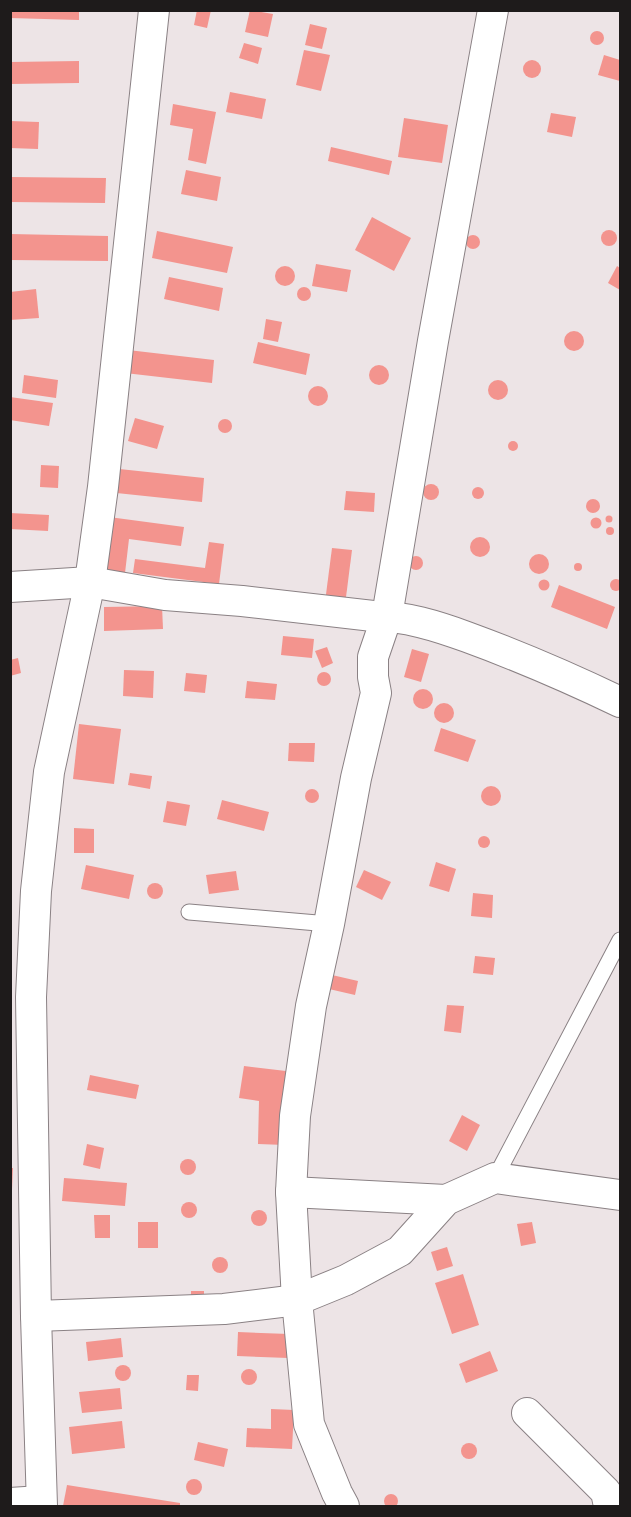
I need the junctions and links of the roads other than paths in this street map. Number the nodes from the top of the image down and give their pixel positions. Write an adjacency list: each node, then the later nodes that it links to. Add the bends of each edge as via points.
1 (154, 10): 3 (street, via 104,487)
2 (493, 10): 5 (street)
3 (90, 582): 4 (street); 5 (street, via 165,595); 14 (street, via 49,772 36,891)
4 (10, 587)
5 (387, 616): 6 (street, via 434,625 502,649); 8 (street, via 373,657 376,693)
6 (621, 702)
7 (189, 912): 8 (lane)
8 (328, 924): 11 (street, via 310,1006 295,1116)
9 (621, 940): 10 (lane)
10 (495, 1178): 12 (street); 13 (street)
11 (291, 1192): 13 (street); 15 (street)
12 (621, 1195)
13 (446, 1200): 15 (street, via 400,1251 346,1281)
14 (22, 1218): 16 (street)
15 (297, 1300): 16 (street, via 224,1309); 20 (street, via 309,1424 336,1493)
16 (36, 1316): 19 (street)
17 (527, 1413): 21 (street, via 606,1492)
18 (10, 1503): 19 (street)
19 (41, 1504)
20 (345, 1506)
21 (609, 1506)

